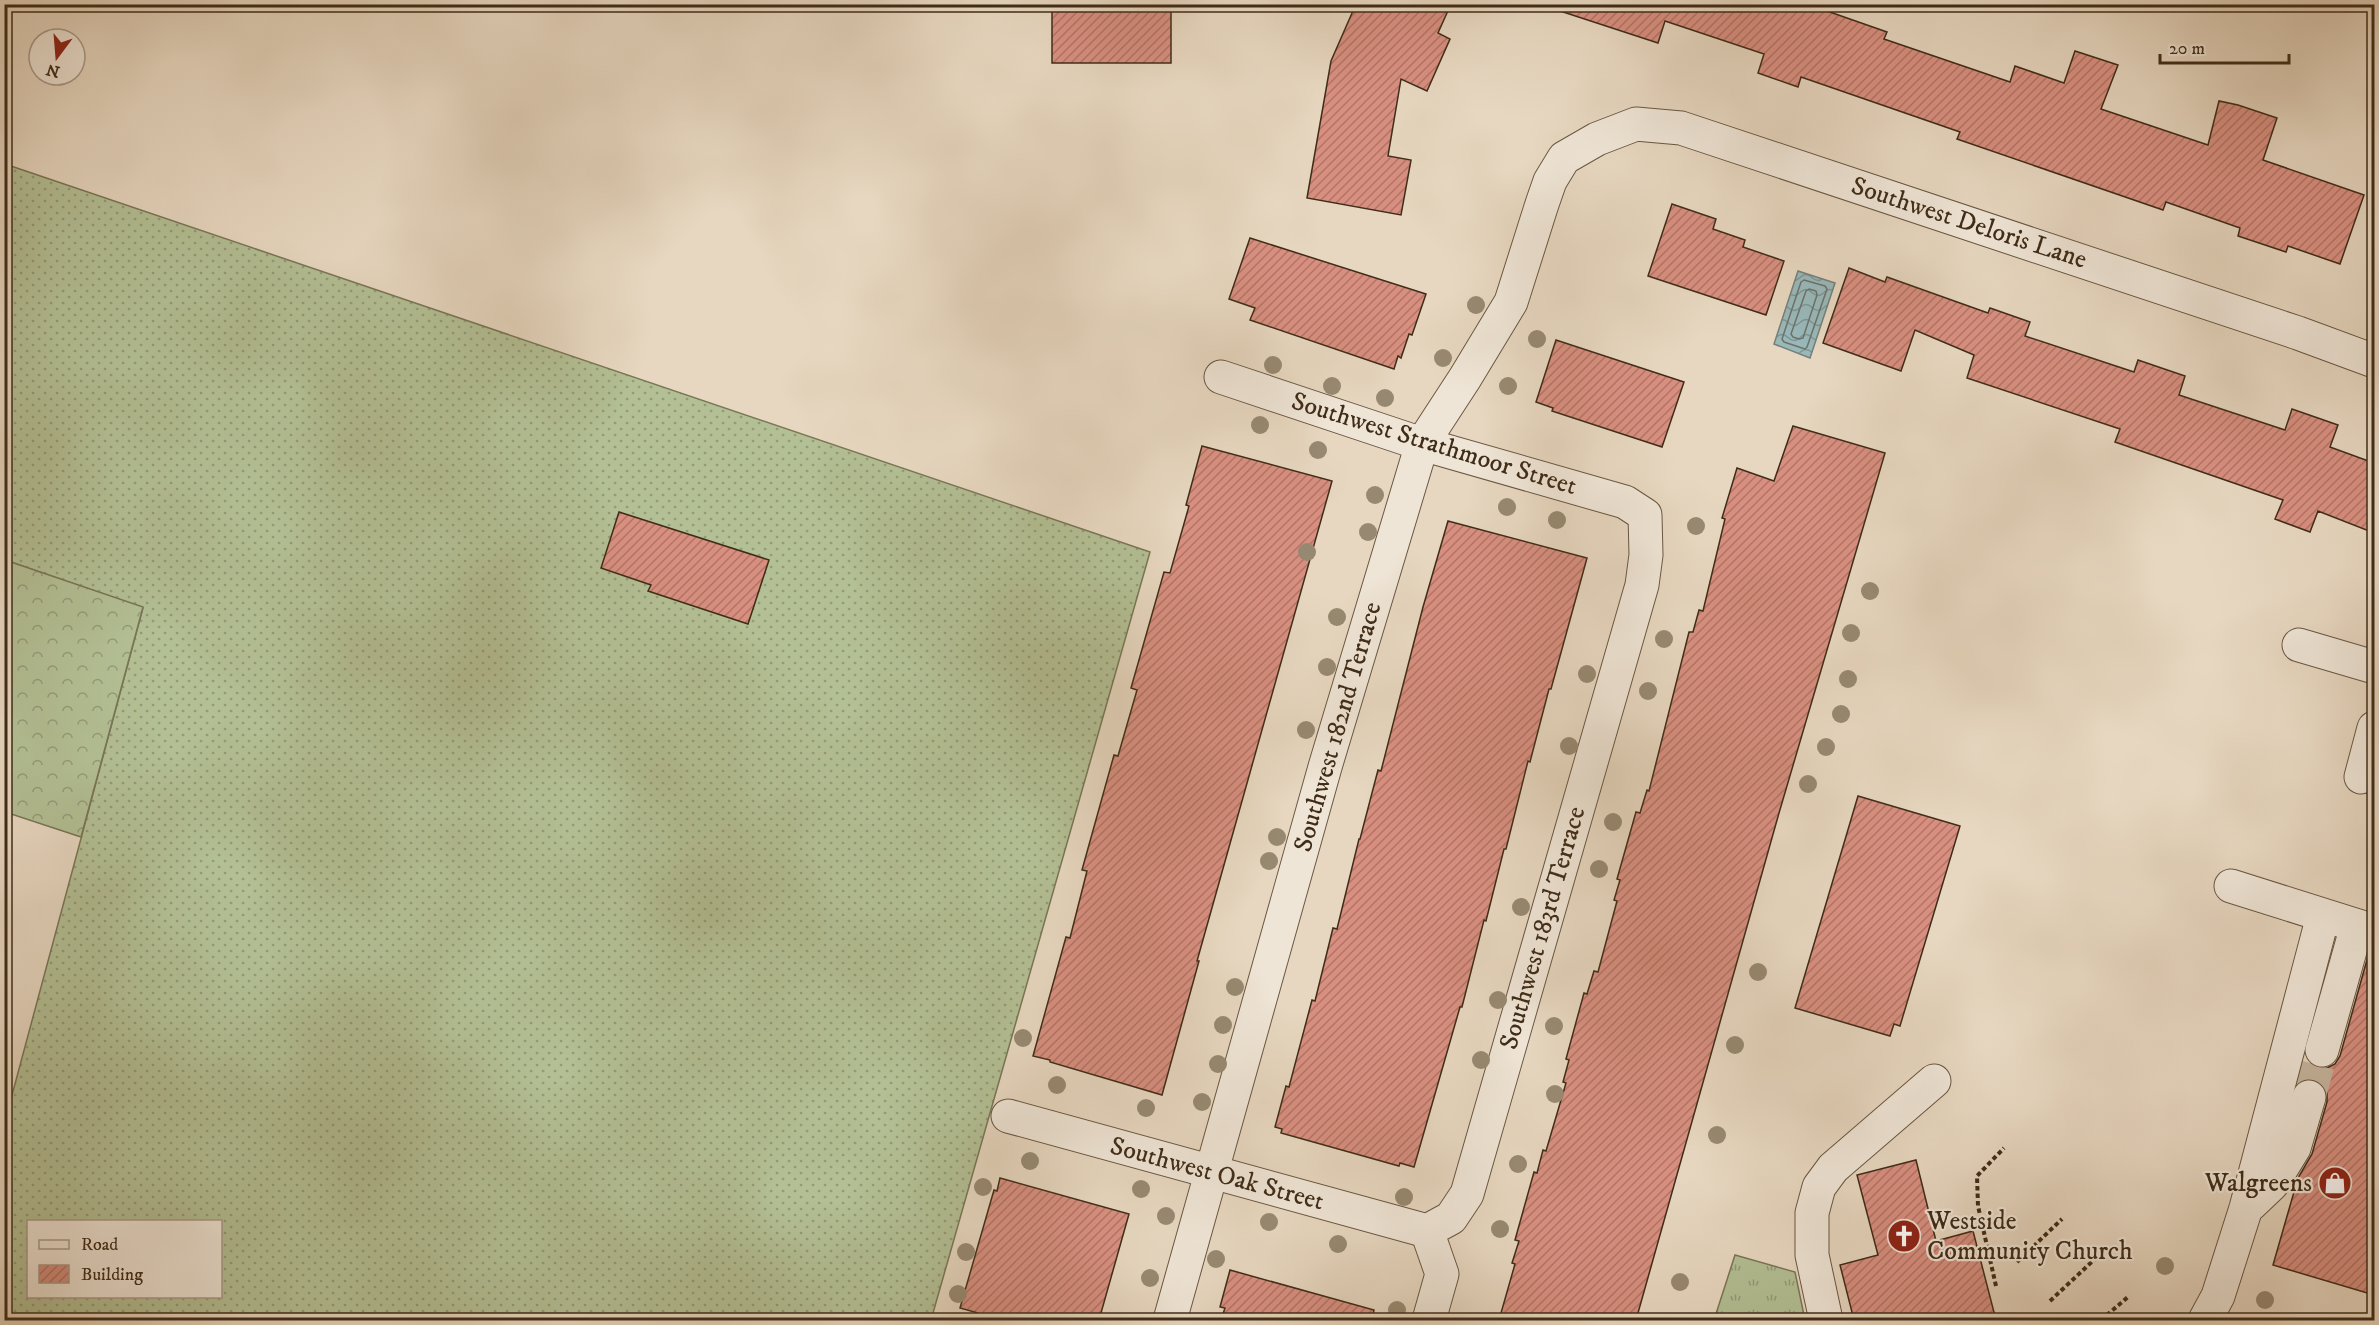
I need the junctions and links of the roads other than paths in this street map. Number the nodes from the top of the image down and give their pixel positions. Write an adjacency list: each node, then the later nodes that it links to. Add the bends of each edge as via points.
1 (1564, 158): 2 (street, Southwest Deloris Lane, via 1597,139 1636,124 1681,128); 4 (street, Southwest 182nd Terrace, via 1550,181 1510,302)
2 (2374, 361)
3 (1221, 377): 4 (street, Southwest Strathmoor Street)
4 (1422, 444): 5 (street, Southwest Strathmoor Street, via 1625,502); 17 (street, Southwest 182nd Terrace, via 1325,767)
5 (1645, 515): 19 (street, Southwest 183rd Terrace, via 1642,585 1467,1194 1451,1218)
6 (2298, 645): 7 (street)
7 (2374, 667)
8 (2374, 728): 9 (street)
9 (2361, 777)
10 (2231, 886): 11 (street)
11 (2323, 916): 12 (street); 18 (street)
12 (2366, 928): 13 (street)
13 (2322, 1050)
14 (1934, 1081): 22 (street, via 1833,1168 1819,1187 1812,1213 1812,1255)
15 (2309, 1097): 18 (street, via 2294,1148 2272,1184)
16 (1008, 1116): 17 (street, Southwest Oak Street)
17 (1212, 1173): 19 (street, Southwest Oak Street); 20 (street, Southwest 182nd Terrace)
18 (2246, 1208): 23 (street, via 2218,1296)
19 (1427, 1231): 21 (street, via 1442,1274)
20 (1170, 1320)
21 (1429, 1320)
22 (1826, 1320)
23 (2205, 1320)

